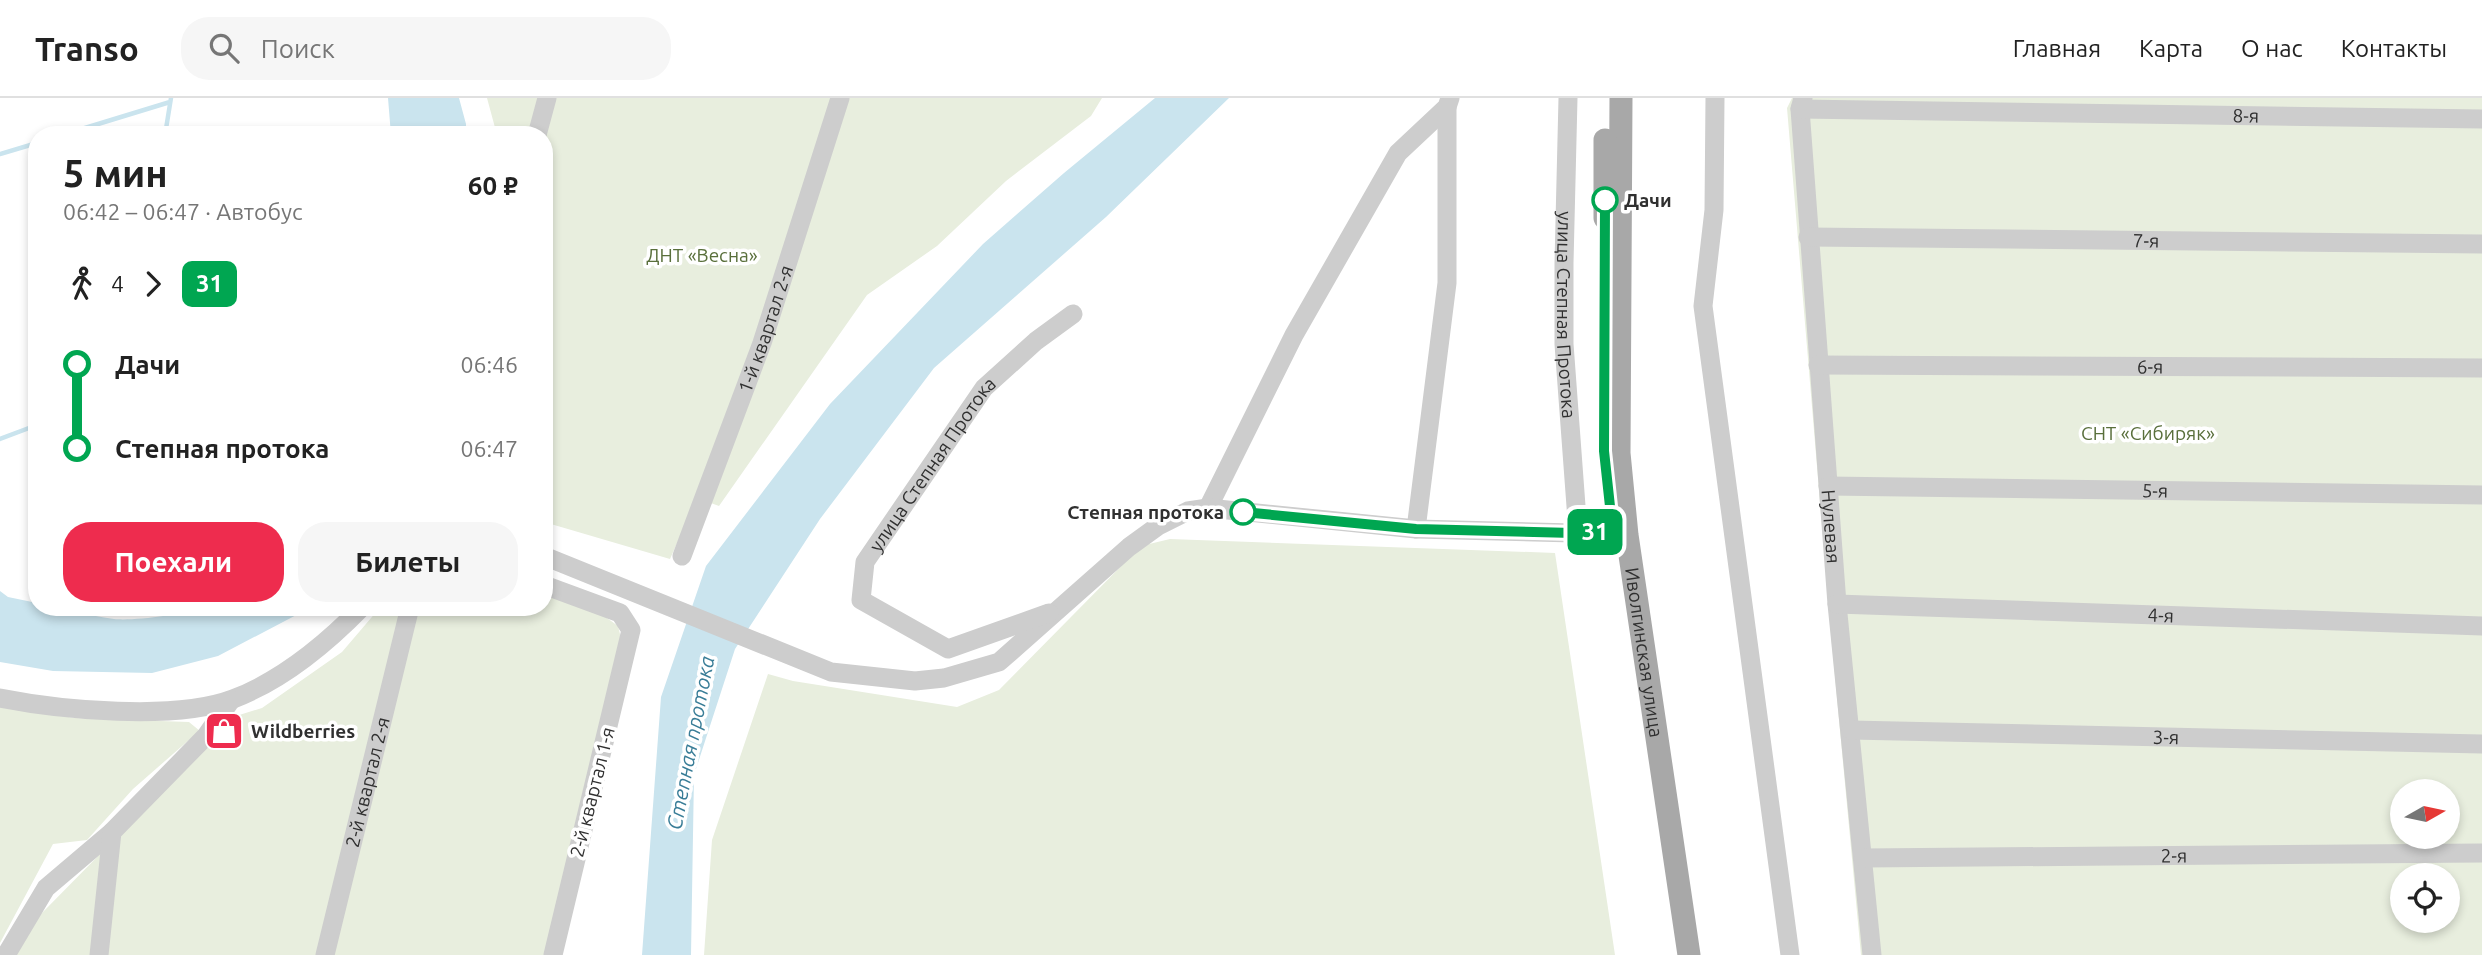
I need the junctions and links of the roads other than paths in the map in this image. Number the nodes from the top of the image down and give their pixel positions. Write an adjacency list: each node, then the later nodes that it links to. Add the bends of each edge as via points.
1 (547, 98): 10 (street)
2 (841, 98): 22 (street, 1-й квартал 2-я, via 762,343)
3 (1568, 98): 20 (street, улица Степная Протока, via 1564,344)
4 (1606, 98): 21 (main road, Иволгинская улица, via 1604,451)
5 (1621, 98): 42 (main road, Иволгинская улица, via 1619,453)
6 (1715, 98): 43 (street, via 1714,210 1703,306)
7 (1448, 102): 18 (street, via 1398,153 1294,335); 19 (street, via 1447,283)
8 (1801, 104): 9 (street, 8-я); 11 (street, Нулевая)
9 (2482, 119)
10 (539, 126)
11 (1808, 237): 12 (street, 7-я); 14 (street, Нулевая)
12 (2482, 244)
13 (1073, 314): 26 (street, улица Степная Протока, via 984,388 865,562 861,600 948,649)
14 (1818, 365): 15 (street, 6-я); 16 (street, Нулевая)
15 (2482, 369)
16 (1828, 486): 17 (street, 5-я); 25 (street, Нулевая)
17 (2482, 495)
18 (1208, 508): 19 (street); 26 (street, via 1188,511 1158,526)
19 (1416, 529): 20 (street)
20 (1578, 533): 21 (street)
21 (1613, 534): 41 (main road, Иволгинская улица)
22 (682, 556)
23 (553, 559): 26 (street, via 831,672 915,681 999,662)
24 (553, 588): 40 (street, 2-й квартал 1-я, via 620,613 631,630)
25 (1838, 604): 29 (street, 4-я); 32 (street, Нулевая)
26 (1060, 610)
27 (353, 616): 31 (street, via 292,668)
28 (409, 616): 39 (street, 2-й квартал 2-я)
29 (2482, 626)
30 (0, 698): 31 (street, via 85,710 177,710)
31 (231, 700): 34 (street, via 206,736)
32 (1851, 730): 33 (street, 3-я); 36 (street, Нулевая)
33 (2482, 744)
34 (112, 832): 37 (street, via 47,888); 38 (street)
35 (2482, 853): 36 (street, 2-я)
36 (1864, 858): 44 (street, Нулевая)
37 (6, 944)
38 (99, 955)
39 (325, 955)
40 (553, 955)
41 (1673, 955)
42 (1689, 955)
43 (1790, 955)
44 (1872, 955)

